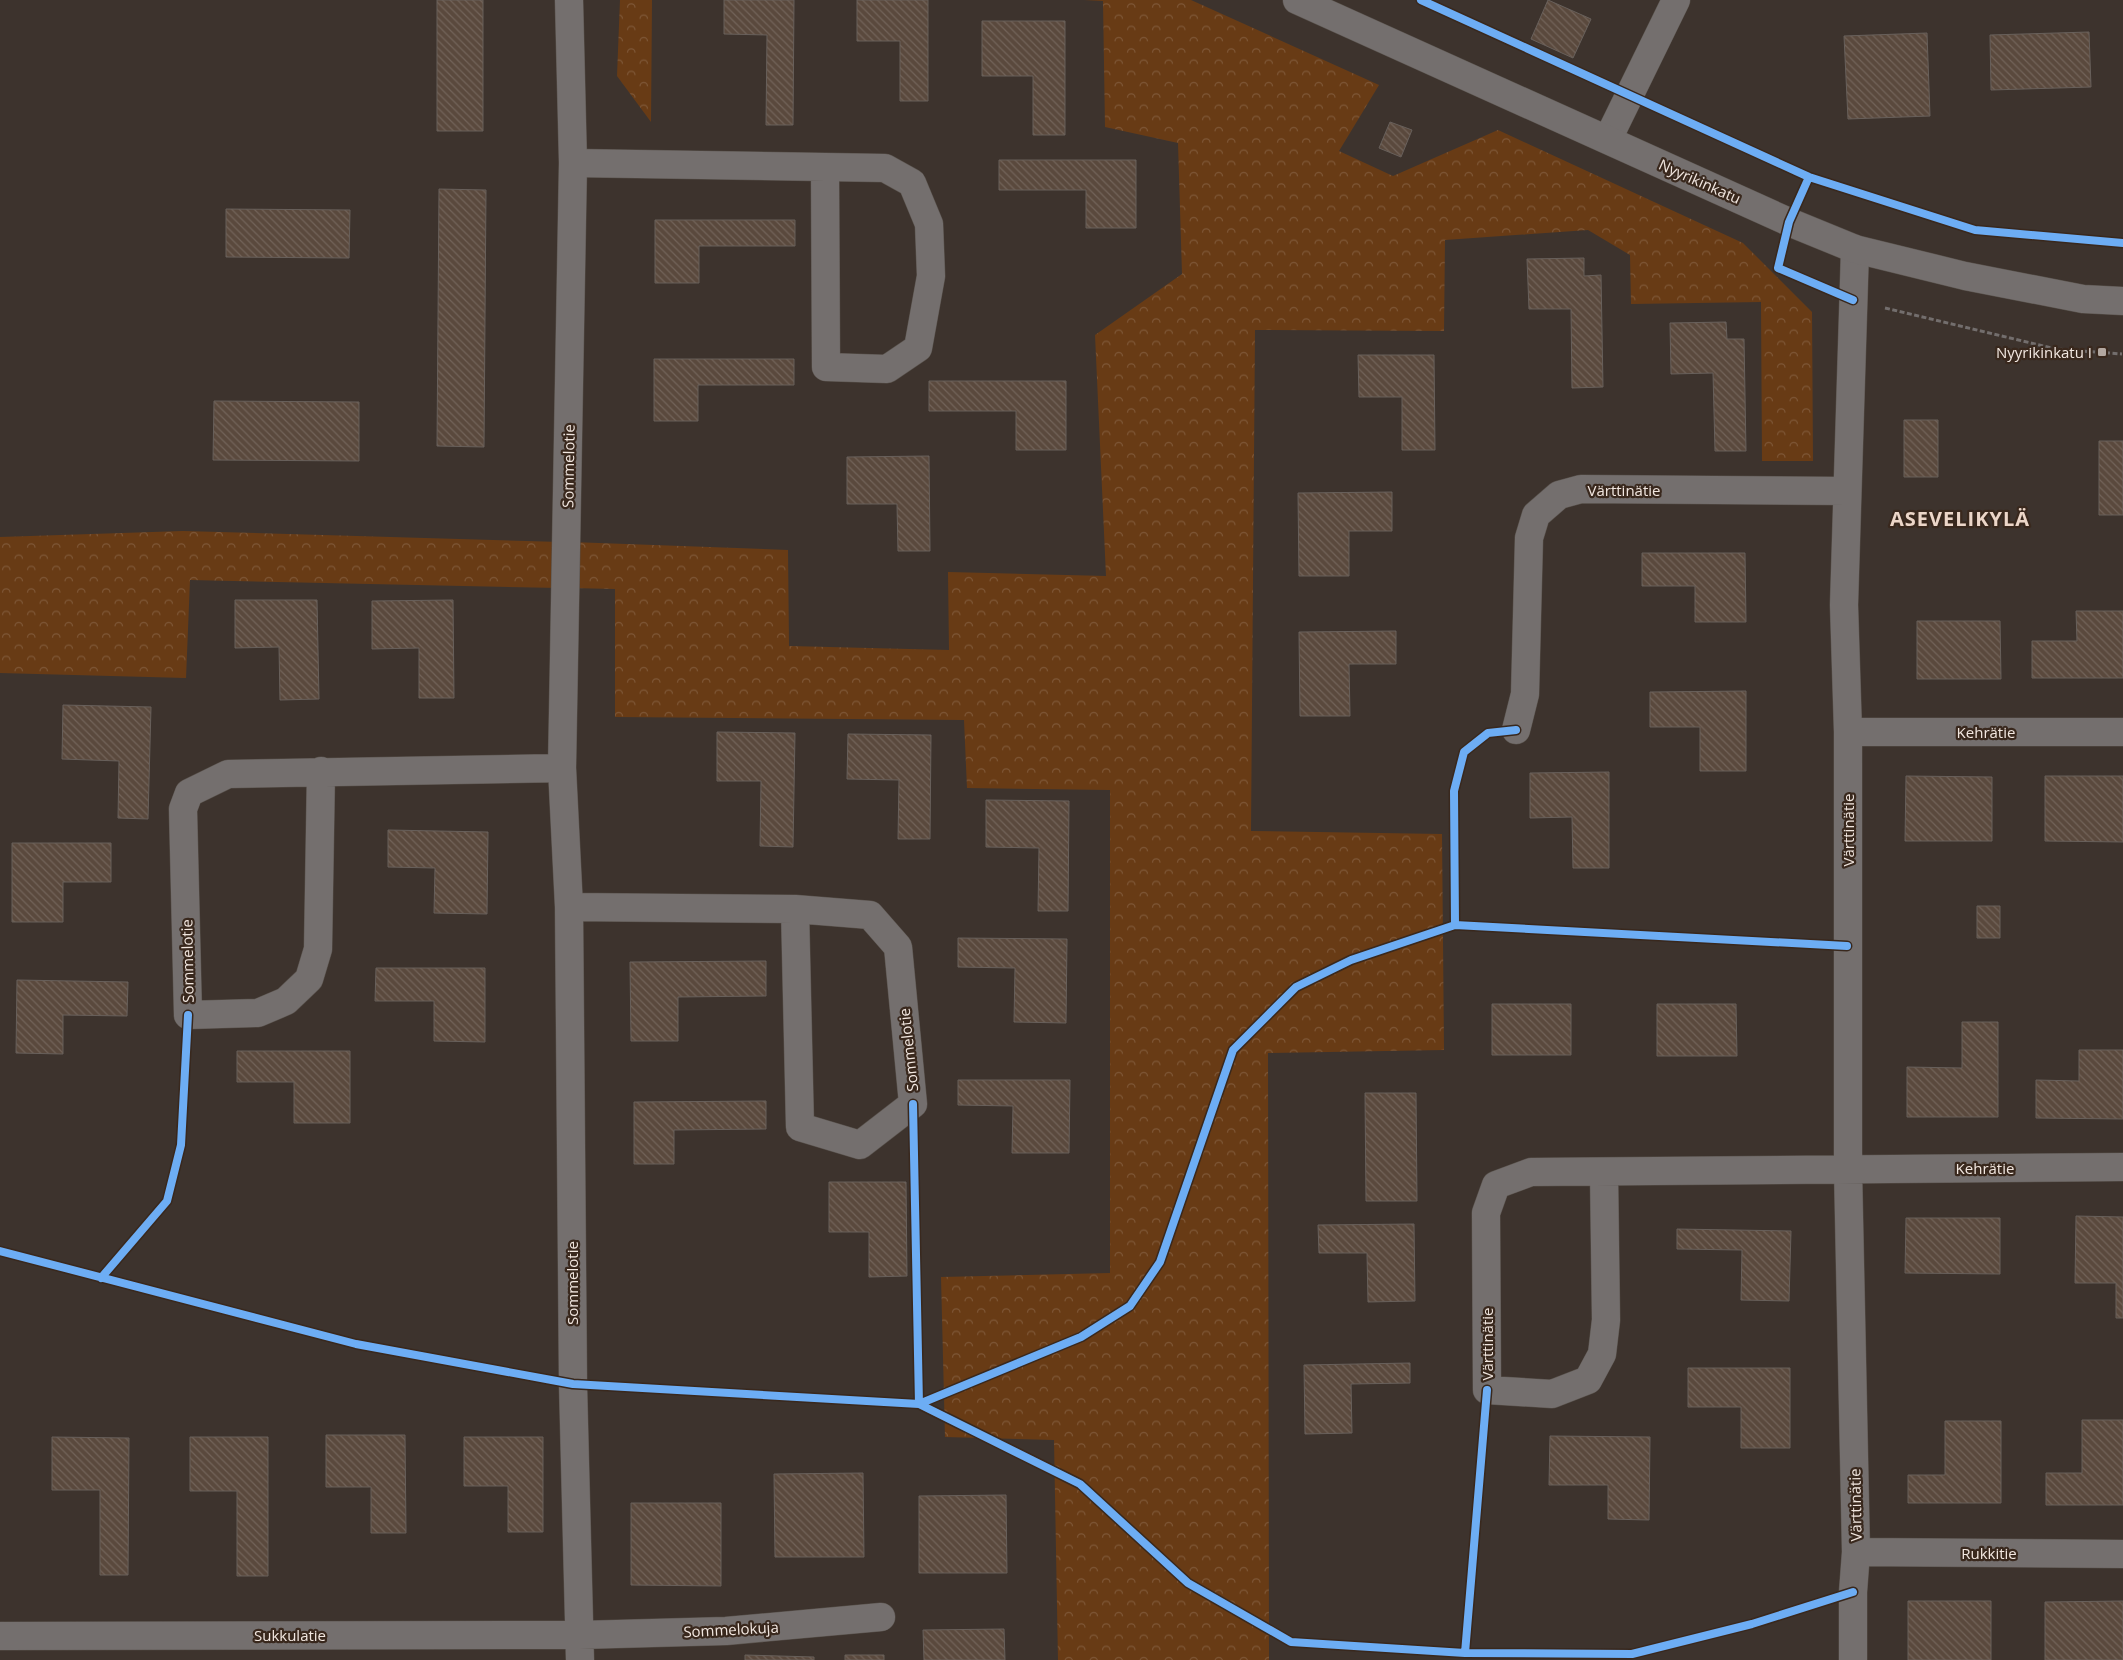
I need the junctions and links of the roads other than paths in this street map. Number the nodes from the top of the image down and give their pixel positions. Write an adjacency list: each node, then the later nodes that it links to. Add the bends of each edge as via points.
1 (569, 0): 5 (street, Sommelotie)
2 (1297, 0): 4 (street, Nyyrikinkatu)
3 (1676, 0): 4 (street)
4 (1608, 139): 7 (street, Nyyrikinkatu)
5 (573, 163): 6 (street); 13 (street, Sommelotie)
6 (825, 167): 6 (street, via 826,368 887,369 918,348 931,276 929,224 912,183 885,168)
7 (1856, 249): 8 (street, Nyyrikinkatu, via 1964,276 2084,299); 9 (street, Värttinätie)
8 (2123, 301)
9 (1847, 491): 10 (street, Värttinätie, via 1581,490 1559,495 1536,515 1529,538 1525,694); 11 (street, Värttinätie, via 1844,605)
10 (1516, 730)
11 (1848, 732): 12 (street, Kehrätie); 18 (street, Värttinätie)
12 (2123, 732)
13 (562, 768): 14 (street, Sommelotie); 15 (street, Sommelotie)
14 (321, 771): 14 (street, Sommelotie, via 228,774 189,794 183,809 188,1015 258,1013 286,1001 309,979 318,949)
15 (569, 907): 16 (street, Sommelotie); 24 (street, Sommelotie, via 573,1384)
16 (795, 909): 16 (street, Sommelotie, via 870,915 898,947 913,1104 860,1145 800,1127)
17 (2123, 1168): 18 (street, Kehrätie)
18 (1848, 1169): 19 (street, Värttinätie); 20 (street, Värttinätie)
19 (1604, 1172): 19 (street, Värttinätie, via 1606,1320 1602,1354 1588,1380 1552,1394 1487,1390 1486,1213 1496,1185 1531,1172)
20 (1856, 1552): 21 (street, Rukkitie); 25 (street, Värttinätie)
21 (2123, 1554)
22 (881, 1617): 24 (street, Sommelokuja)
23 (0, 1636): 24 (street, Sukkulatie)
24 (580, 1648)
25 (1853, 1660)

